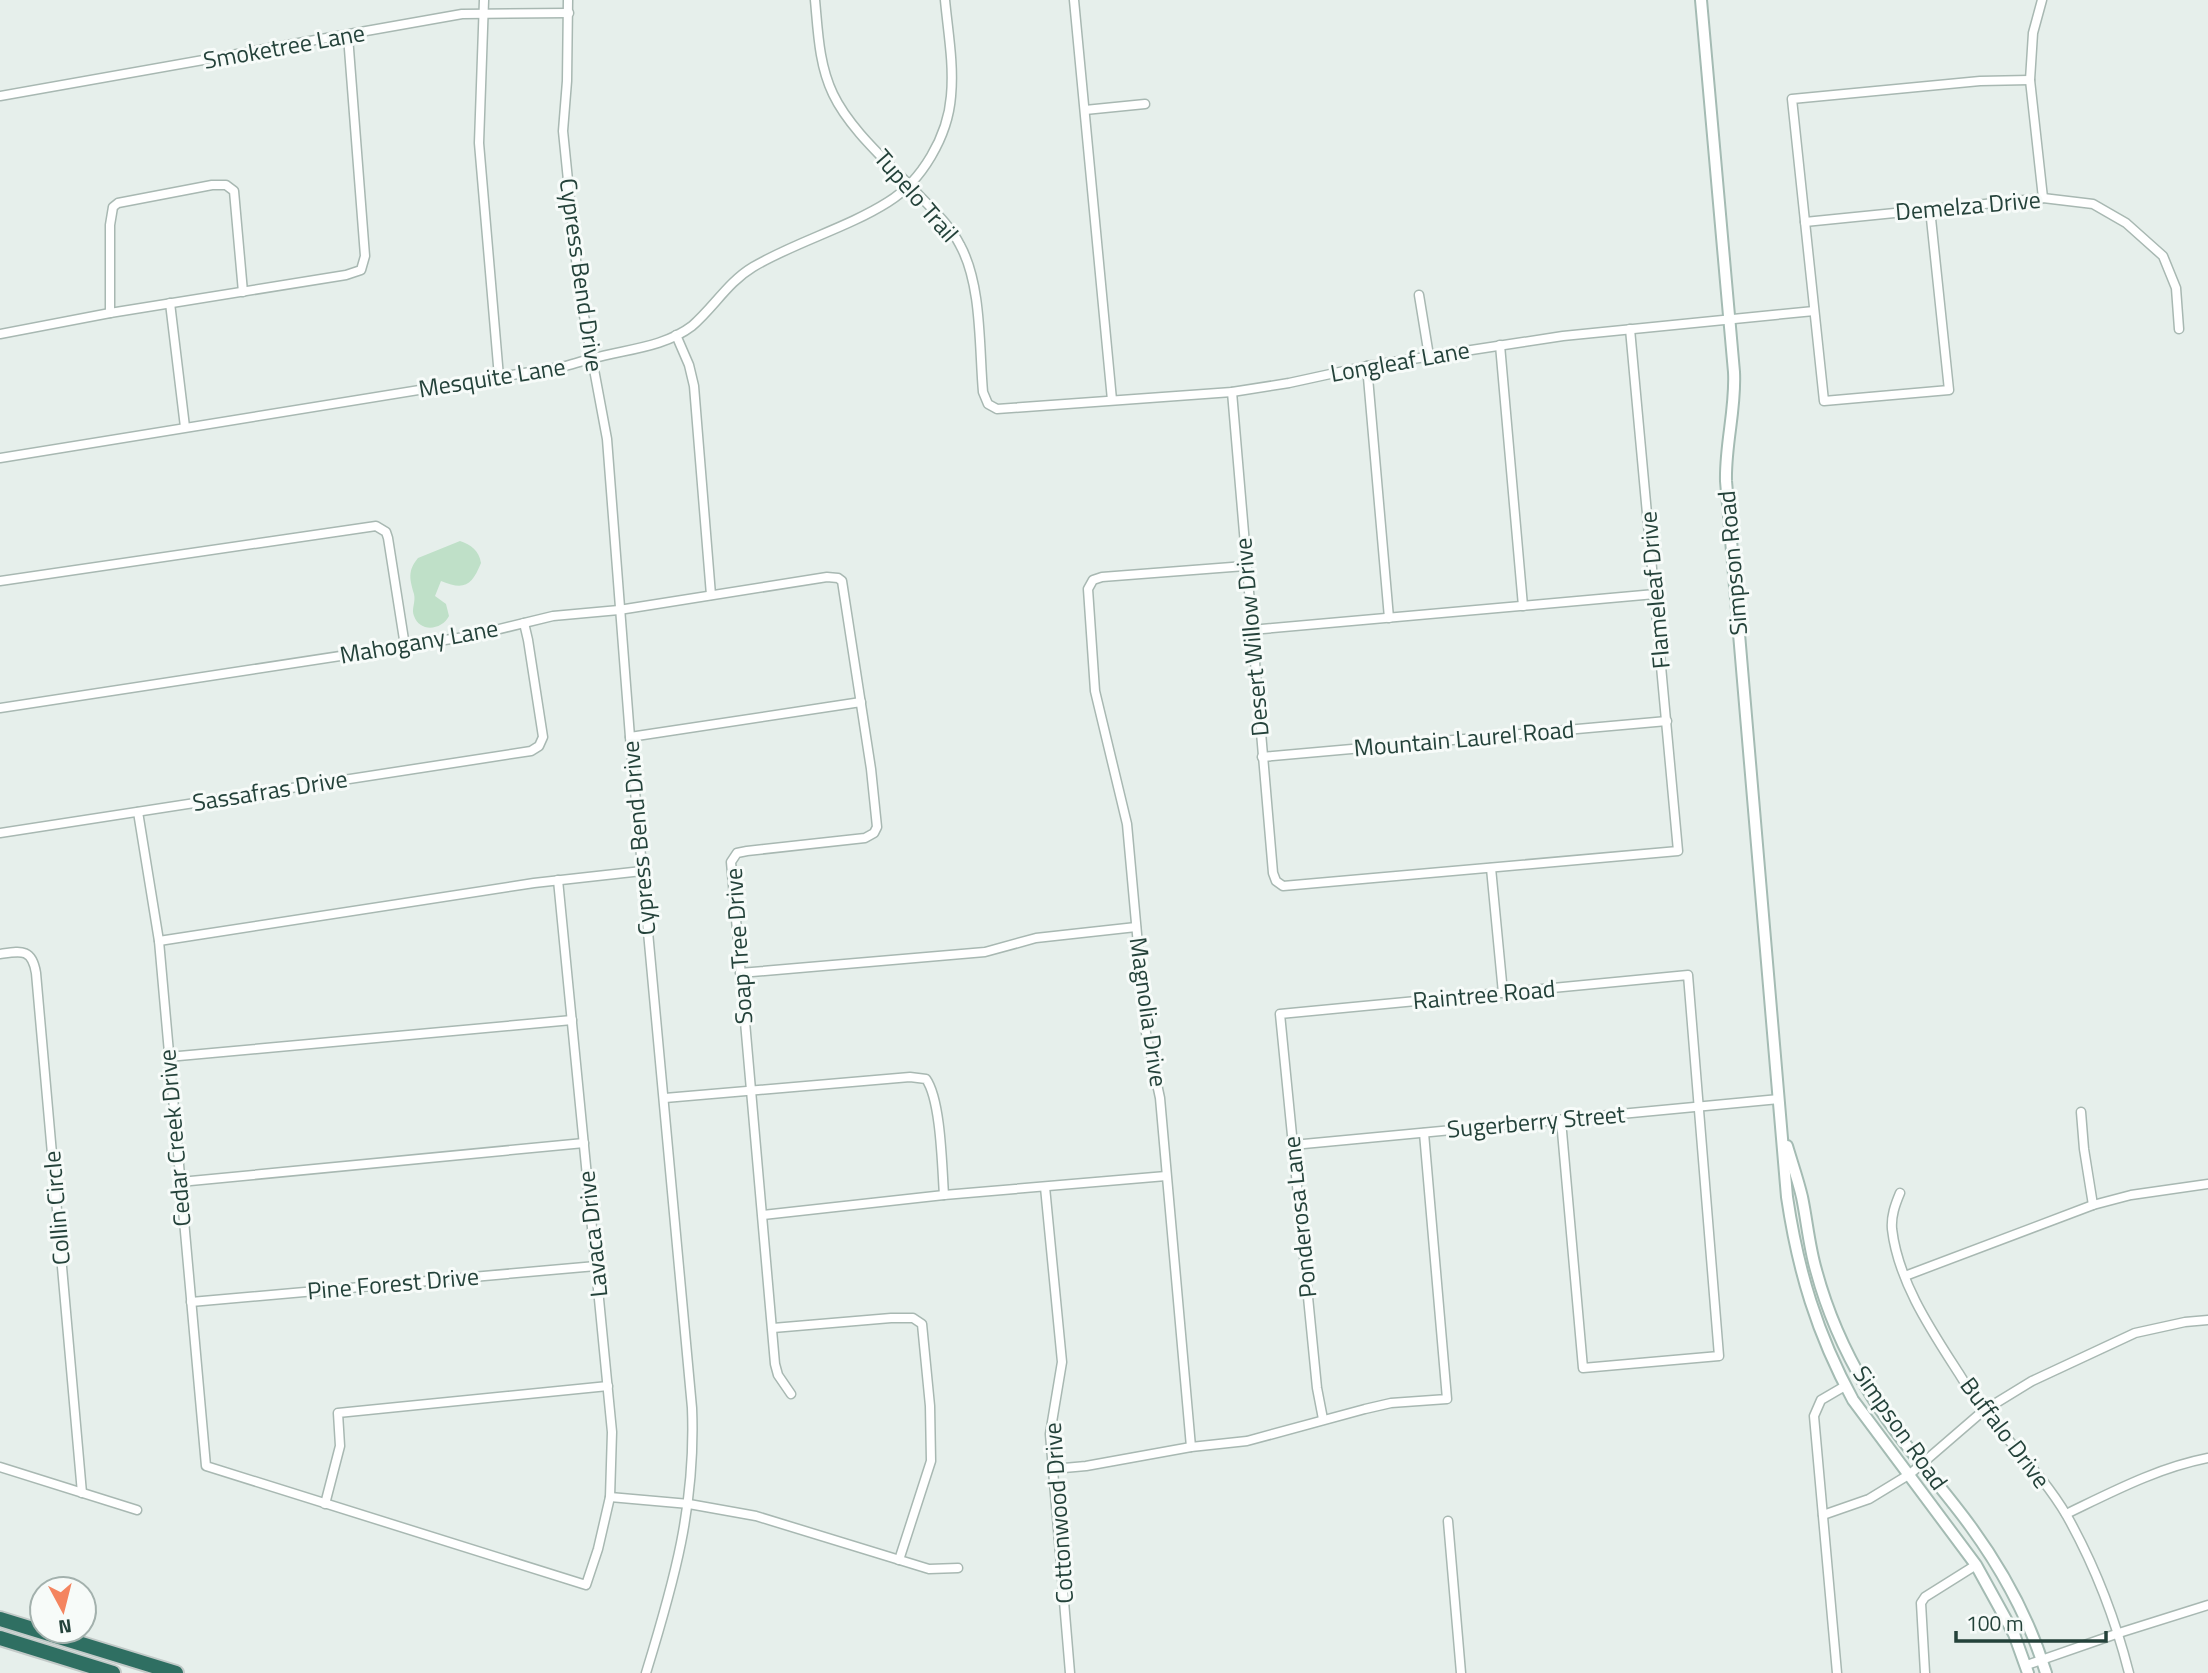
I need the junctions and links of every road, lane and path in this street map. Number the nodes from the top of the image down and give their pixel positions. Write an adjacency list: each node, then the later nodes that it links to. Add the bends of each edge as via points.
1 (484, 0): 8 (street)
2 (568, 0): 9 (street, Cypress Bend Drive)
3 (816, 0): 15 (street, Tupelo Trail, via 824,71 833,94 847,118)
4 (945, 0): 15 (street, Mesquite Lane, via 951,99 933,152)
5 (1074, 0): 14 (street)
6 (1701, 0): 24 (street, Simpson Road)
7 (2042, 0): 11 (street)
8 (484, 13): 9 (street, Smoketree Lane); 10 (street, Smoketree Lane); 33 (street, via 479,143)
9 (569, 13): 31 (street, Cypress Bend Drive, via 563,131 579,289)
10 (348, 36): 12 (street, Smoketree Lane); 19 (street, via 365,256 361,270)
11 (2030, 80): 16 (street); 18 (street, via 1980,80 1792,99)
12 (0, 96)
13 (1145, 104): 14 (street)
14 (1085, 110): 35 (street)
15 (909, 185): 28 (street, Mesquite Lane, via 888,202 745,272); 36 (street, Tupelo Trail, via 945,223 969,266)
16 (2043, 198): 17 (street, Demelza Drive); 26 (street, Demelza Drive, via 2092,204 2126,223 2163,256 2176,288)
17 (1930, 209): 18 (street, Demelza Drive); 22 (street, via 1949,390 1824,401)
18 (1805, 222): 22 (street)
19 (243, 292): 21 (street); 23 (street, via 234,191 226,185 212,185 113,207)
20 (1419, 295): 30 (street)
21 (170, 303): 23 (street); 37 (street)
22 (1814, 311): 24 (street, Longleaf Lane)
23 (110, 313): 27 (street)
24 (1730, 320): 25 (street, Longleaf Lane); 70 (street, Simpson Road, via 1735,396 1726,481)
25 (1630, 329): 29 (street, Longleaf Lane); 42 (street, Flameleaf Drive)
26 (2179, 329)
27 (0, 334)
28 (676, 335): 31 (street, Mesquite Lane); 43 (street, via 694,386)
29 (1500, 345): 30 (street, Longleaf Lane); 44 (street)
30 (1429, 356): 32 (street, Longleaf Lane)
31 (592, 359): 33 (street, Mesquite Lane); 45 (street, Cypress Bend Drive, via 607,439)
32 (1367, 366): 34 (street, Longleaf Lane); 46 (street)
33 (499, 377): 37 (street, Mesquite Lane)
34 (1232, 392): 35 (street, Longleaf Lane); 39 (street, Desert Willow Drive)
35 (1112, 400): 36 (street, Longleaf Lane, via 997,409)
36 (988, 404)
37 (186, 427): 38 (street, Mesquite Lane)
38 (0, 458)
39 (1245, 565): 48 (street, Desert Willow Drive); 60 (street, Magnolia Drive, via 1102,577 1093,580 1088,589 1095,691 1123,800)
40 (838, 578): 43 (street, Mahogany Lane); 50 (street, Soap Tree Drive, via 844,586)
41 (0, 581): 49 (street, via 369,526 381,528 388,538)
42 (1655, 594): 44 (street); 52 (street, Flameleaf Drive)
43 (710, 596): 45 (street, Mahogany Lane)
44 (1523, 606): 46 (street)
45 (619, 610): 47 (street, Mahogany Lane); 53 (street, Cypress Bend Drive)
46 (1389, 618): 48 (street)
47 (524, 623): 49 (street, Mahogany Lane); 55 (street, Sassafras Drive, via 543,737 531,751)
48 (1251, 630): 54 (street, Desert Willow Drive)
49 (405, 646): 51 (street, Mahogany Lane)
50 (861, 702): 53 (street); 63 (street, Soap Tree Drive, via 877,827 874,833 856,840 747,851 732,857)
51 (0, 708)
52 (1667, 721): 54 (street, Mountain Laurel Road); 57 (street, Flameleaf Drive, via 1678,851)
53 (630, 737): 58 (street, Cypress Bend Drive)
54 (1262, 757): 57 (street, Desert Willow Drive, via 1273,873 1283,886)
55 (138, 812): 56 (street, Sassafras Drive); 61 (street, Cedar Creek Drive)
56 (0, 833)
57 (1491, 868): 64 (street)
58 (642, 871): 59 (street); 69 (street, Cypress Bend Drive)
59 (558, 880): 61 (street); 66 (street, Lavaca Drive)
60 (1136, 927): 63 (street, via 1036,938 985,952); 78 (street, Magnolia Drive)
61 (159, 941): 67 (street, Cedar Creek Drive)
62 (0, 954): 102 (street, Collin Circle, via 23,952 34,964)
63 (740, 973): 68 (street, Soap Tree Drive)
64 (1503, 993): 65 (street, Raintree Road); 71 (street, Raintree Road, via 1688,975)
65 (1280, 1014): 77 (street, Ponderosa Lane)
66 (572, 1020): 67 (street); 76 (street, Lavaca Drive)
67 (168, 1057): 79 (street, Cedar Creek Drive)
68 (751, 1092): 69 (street); 83 (street, via 926,1079 936,1105); 85 (street, Soap Tree Drive)
69 (665, 1098): 105 (street, Cypress Bend Drive, via 692,1408)
70 (1779, 1099): 71 (street, Sugerberry Street); 74 (street, Simpson Road)
71 (1699, 1107): 73 (street, Sugerberry Street); 73 (street, via 1719,1356 1583,1368)
72 (2081, 1112): 84 (street)
73 (1561, 1120): 75 (street, Sugerberry Street)
74 (1781, 1126): 92 (street, Simpson Road, via 1788,1208 1805,1290); 98 (street, Simpson Road, via 1829,1313 1866,1388)
75 (1424, 1133): 77 (street, Sugerberry Street); 95 (street, via 1447,1398)
76 (584, 1143): 79 (street); 86 (street, Lavaca Drive)
77 (1293, 1145): 95 (street, Ponderosa Lane)
78 (1166, 1177): 81 (street); 96 (street, Magnolia Drive)
79 (180, 1182): 88 (street, Cedar Creek Drive)
80 (2208, 1184): 84 (street)
81 (1045, 1187): 83 (street); 100 (street, Cottonwood Drive, via 1062,1363 1050,1434)
82 (1900, 1193): 87 (street, Buffalo Drive, via 1892,1228)
83 (944, 1195): 85 (street)
84 (2093, 1205): 87 (street)
85 (763, 1215): 90 (street, Soap Tree Drive)
86 (596, 1266): 88 (street, Pine Forest Drive); 91 (street, Lavaca Drive)
87 (1905, 1276): 94 (street, Buffalo Drive, via 1925,1318)
88 (191, 1302): 104 (street, Cedar Creek Drive, via 206,1466)
89 (2208, 1320): 94 (street, via 2135,1333 2032,1381)
90 (773, 1328): 93 (street, Soap Tree Drive, via 778,1375); 110 (street, via 891,1318 913,1318 922,1324 931,1461)
91 (608, 1386): 103 (street, Lavaca Drive); 104 (street, via 338,1413 340,1446)
92 (1845, 1386): 101 (street, Simpson Road); 108 (street, Simpson Road, via 1821,1400 1814,1416)
93 (791, 1394)
94 (1983, 1411): 98 (street); 107 (street, Buffalo Drive, via 2027,1458)
95 (1323, 1419): 96 (street, via 1265,1438)
96 (1191, 1447): 100 (street)
97 (2208, 1458): 107 (street, via 2140,1478)
98 (1922, 1464): 101 (street); 117 (street, Simpson Road, via 1994,1559)
99 (0, 1467): 102 (street)
100 (1053, 1469): 122 (street, Cottonwood Drive)
101 (1910, 1474): 108 (street, via 1869,1499); 111 (street, Simpson Road)
102 (82, 1493): 106 (street)
103 (610, 1497): 104 (street, Lavaca Drive, via 586,1585); 105 (street)
104 (325, 1504)
105 (689, 1504): 110 (street, via 756,1516); 121 (street, Cypress Bend Drive, via 675,1578)
106 (137, 1510)
107 (2066, 1514): 115 (street, Buffalo Drive, via 2095,1570)
108 (1823, 1515): 124 (street, Simpson Road)
109 (1448, 1521): 123 (street)
110 (899, 1560): 112 (street, via 929,1569)
111 (1976, 1565): 118 (street, Simpson Road, via 2014,1634); 125 (street, via 1920,1603)
112 (958, 1568)
113 (2208, 1605): 115 (street)
114 (0, 1619): 120 (highway)
115 (2119, 1633): 117 (street); 127 (street, Buffalo Drive)
116 (0, 1638): 119 (highway)
117 (2042, 1660): 118 (street); 126 (street, Simpson Road)
118 (2027, 1669)
119 (113, 1673)
120 (176, 1673)
121 (646, 1673)
122 (1070, 1673)
123 (1461, 1673)
124 (1837, 1673)
125 (1925, 1673)
126 (2046, 1673)
127 (2129, 1673)

